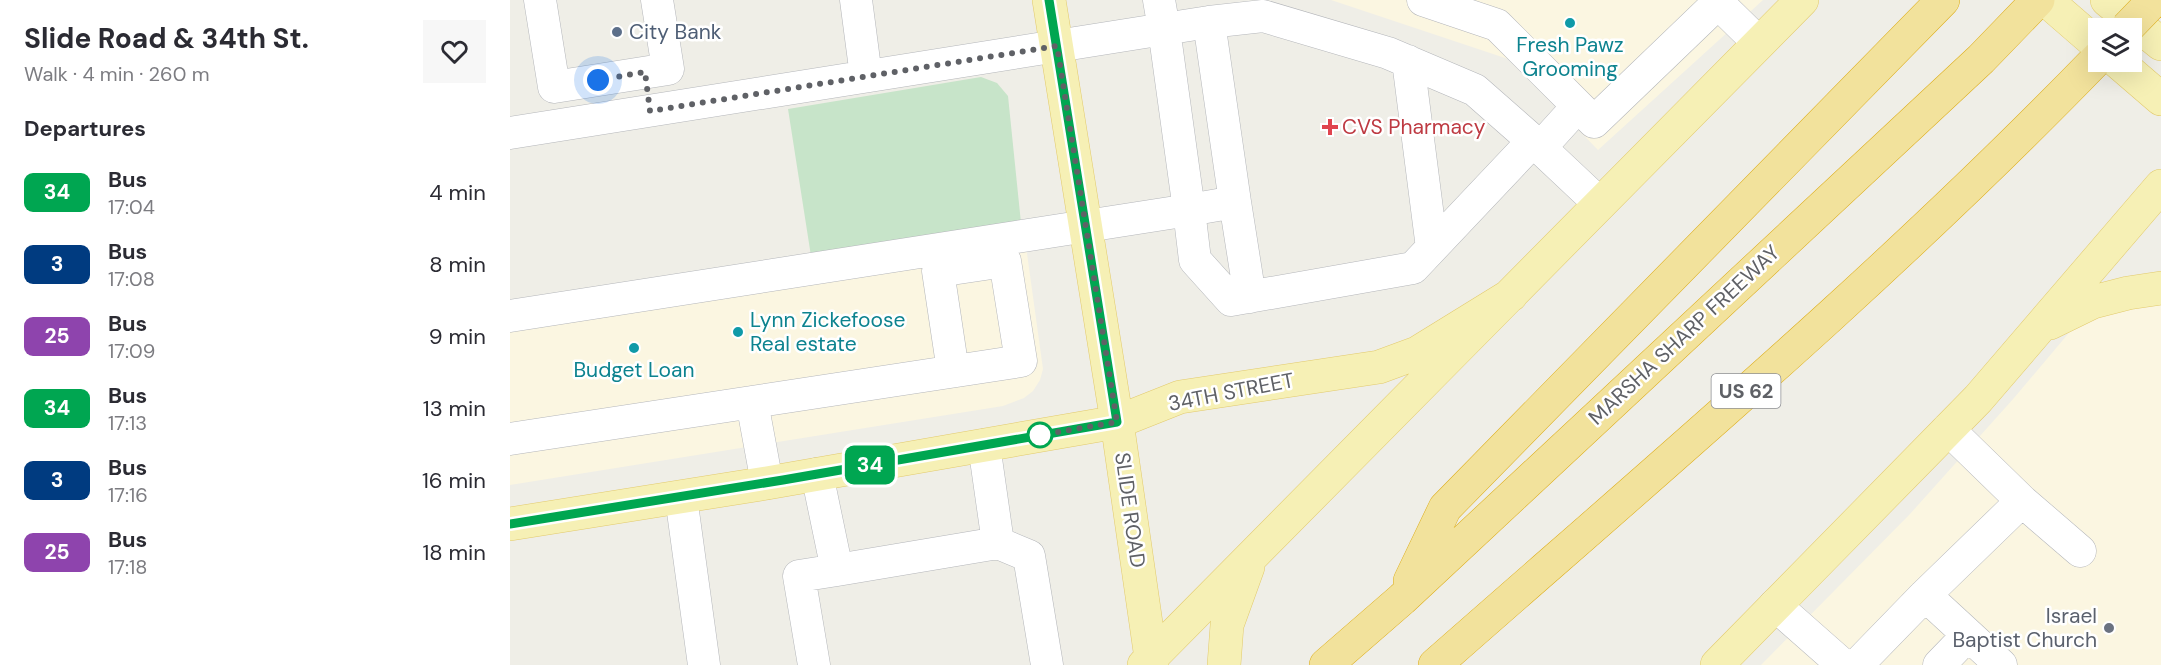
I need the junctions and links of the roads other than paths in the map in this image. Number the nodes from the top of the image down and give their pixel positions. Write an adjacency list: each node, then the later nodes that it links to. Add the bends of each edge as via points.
1 (540, 0): 25 (street, via 554,87)
2 (657, 0): 22 (street, via 668,69)
3 (856, 0): 24 (street)
4 (1050, 0): 19 (main road, SLIDE ROAD)
5 (1423, 0): 27 (street, via 1497,25)
6 (1802, 0): 17 (main road)
7 (2038, 0): 59 (highway, MARSHA SHARP FREEWAY, via 1980,59)
8 (2046, 0): 16 (main road)
9 (2107, 0): 18 (main road)
10 (2154, 0): 14 (highway, bridge)
11 (1718, 1): 17 (street); 27 (street, via 1594,122)
12 (1937, 7): 59 (highway, via 1445,508)
13 (1161, 14): 15 (street); 19 (street); 35 (street)
14 (2137, 18)
15 (1209, 22): 20 (street, via 1263,16); 33 (street)
16 (2088, 36)
17 (1759, 43): 34 (main road)
18 (2161, 44)
19 (1057, 46): 24 (street); 36 (main road, SLIDE ROAD)
20 (1408, 61): 31 (street, via 1475,90); 37 (street)
21 (2088, 68): 68 (highway, US 62, via 1829,318)
22 (645, 72): 25 (street); 28 (street)
23 (2130, 72): 26 (main road)
24 (866, 76): 28 (street)
25 (575, 84): 29 (street)
26 (2161, 99)
27 (1578, 106): 31 (street)
28 (650, 111): 29 (street)
29 (580, 122): 30 (street)
30 (510, 133)
31 (1537, 144): 34 (street); 37 (street)
32 (2161, 186): 42 (main road)
33 (1234, 202): 35 (street); 40 (street)
34 (1600, 204): 39 (main road)
35 (1189, 210): 36 (street); 40 (street, via 1195,260 1231,300)
36 (1086, 225): 41 (street); 45 (main road, SLIDE ROAD)
37 (1432, 248): 40 (street, via 1413,268)
38 (2161, 288): 42 (main road, via 2093,302)
39 (1511, 295): 45 (main road, 34TH STREET, via 1398,361 1180,397); 56 (main road)
40 (1250, 297)
41 (510, 316)
42 (2040, 327): 46 (main road)
43 (953, 371): 44 (street)
44 (752, 402): 47 (street); 50 (street)
45 (1117, 422): 48 (main road, 34TH STREET); 63 (main road, SLIDE ROAD)
46 (1948, 429): 52 (street); 60 (main road)
47 (510, 439)
48 (984, 445): 49 (main road, 34TH STREET); 54 (street)
49 (817, 474): 50 (main road, 34TH STREET); 57 (street)
50 (766, 483): 51 (main road, 34TH STREET)
51 (681, 497): 53 (main road, 34TH STREET); 64 (street)
52 (2022, 501): 55 (street); 58 (street)
53 (510, 524)
54 (998, 543): 57 (street); 66 (street, via 1029,556)
55 (2080, 551)
56 (1251, 557): 63 (main road); 67 (main road, via 1227,624)
57 (837, 570): 65 (street, via 799,576)
58 (1924, 595): 61 (street); 71 (street)
59 (1402, 599): 62 (highway, MARSHA SHARP FREEWAY)
60 (1775, 605): 69 (main road); 70 (street)
61 (1968, 635): 72 (street); 73 (street)
62 (1336, 656)
63 (1149, 663)
64 (704, 665)
65 (814, 665)
66 (1047, 665)
67 (1224, 665)
68 (1436, 665)
69 (1717, 665)
70 (1843, 665)
71 (1857, 665)
72 (1939, 665)
73 (2001, 665)

